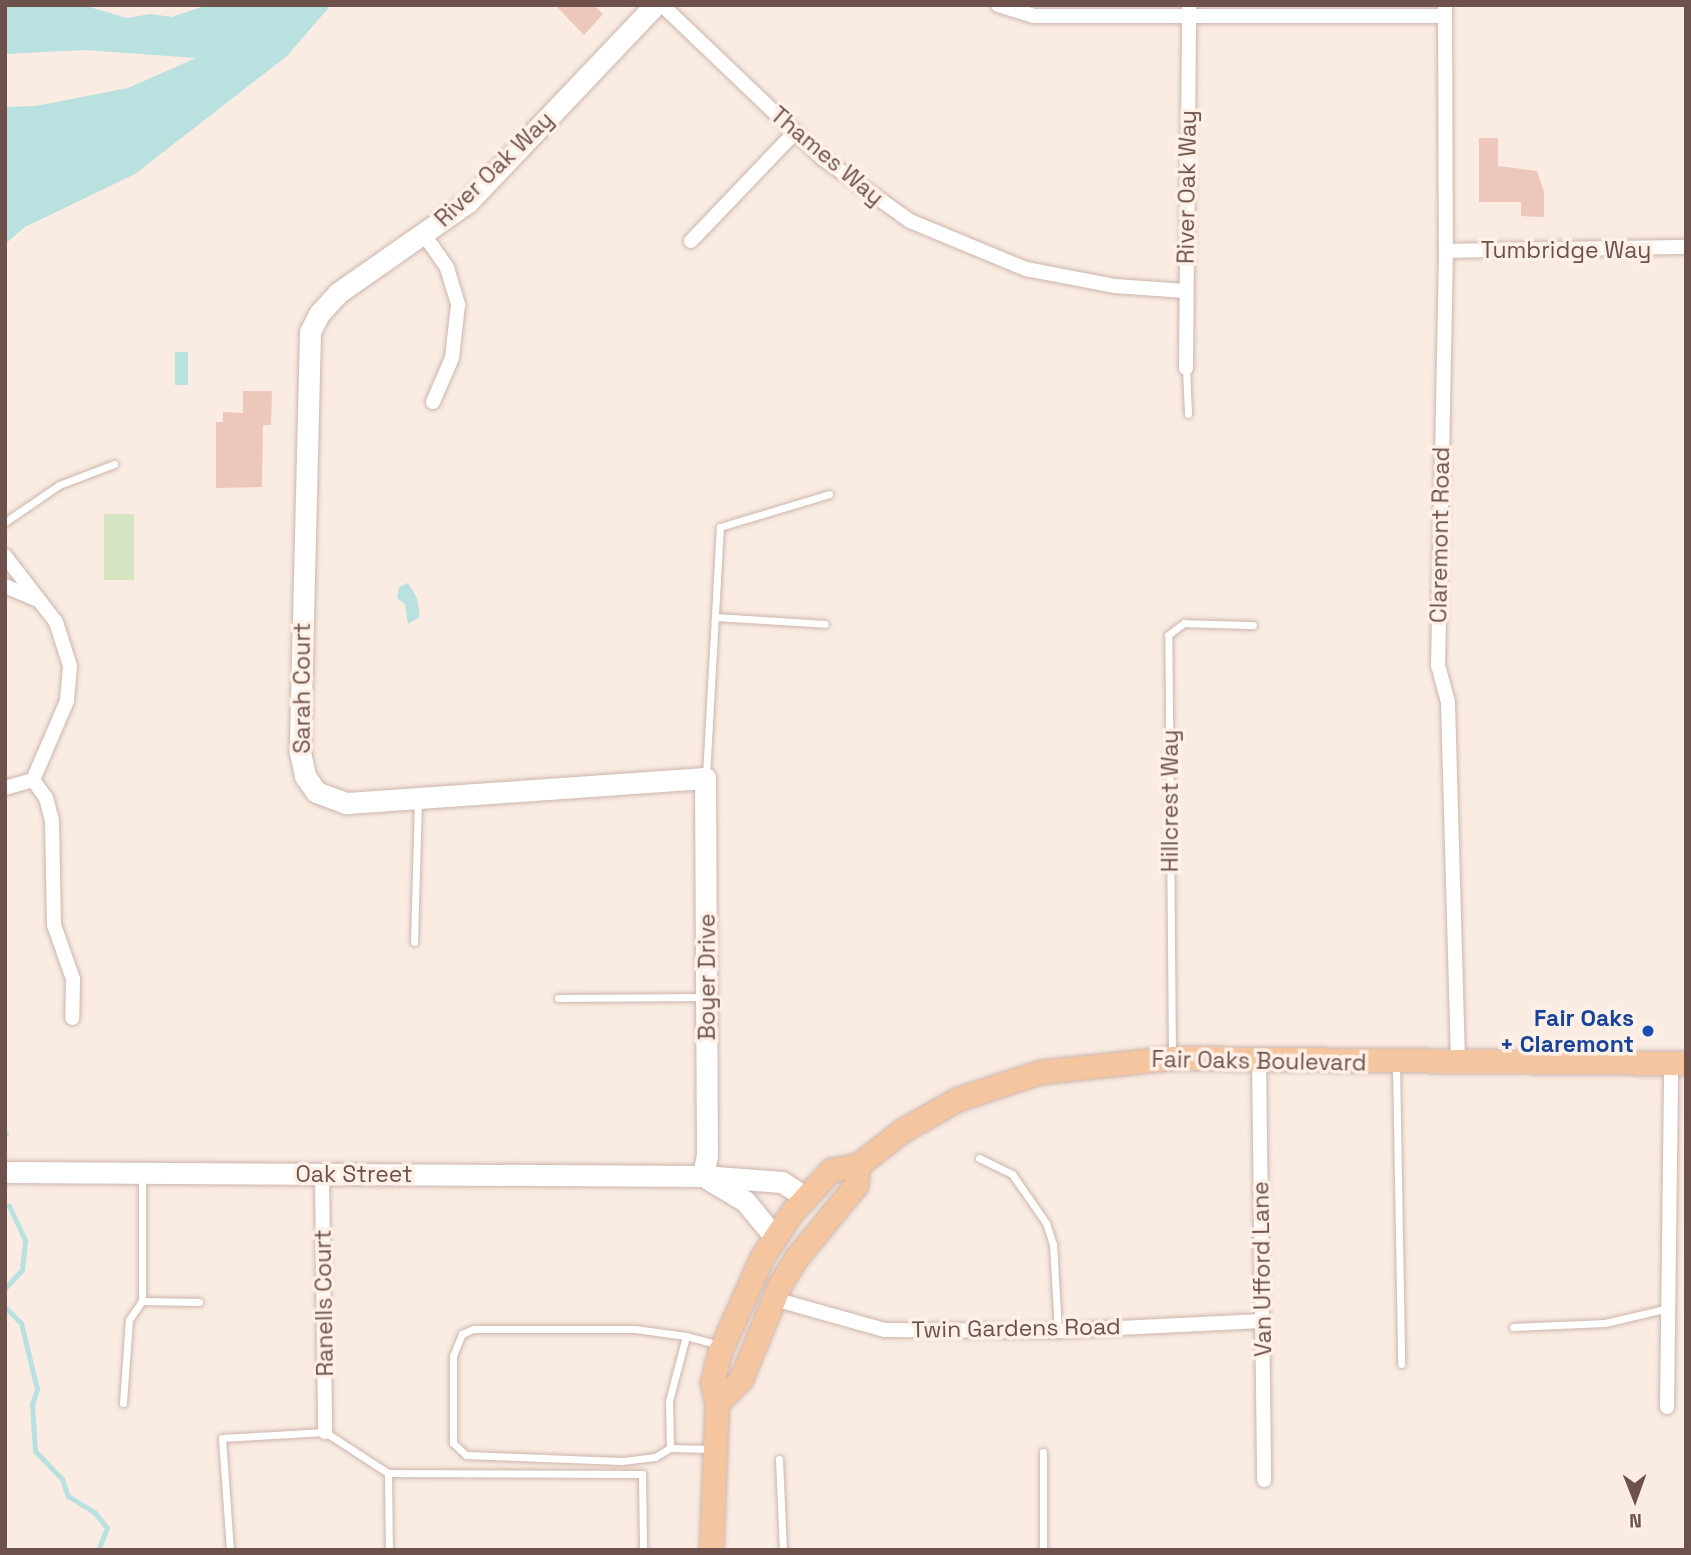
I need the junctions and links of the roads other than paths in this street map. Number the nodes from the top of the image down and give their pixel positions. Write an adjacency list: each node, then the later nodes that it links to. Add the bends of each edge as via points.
1 (654, 5): 7 (street, River Oak Way, via 468,202)
2 (662, 5): 6 (street, Thames Way)
3 (999, 5): 4 (street, via 1033,16)
4 (1189, 10): 5 (street); 11 (street, River Oak Way)
5 (1445, 10): 10 (street, Claremont Road)
6 (795, 132): 8 (street); 11 (street, Thames Way, via 864,192 910,221 992,259 1062,278)
7 (425, 236): 12 (street, River Oak Way, via 338,293); 14 (street, via 447,268 458,305 452,358)
8 (691, 241)
9 (1686, 247): 10 (street, Tumbridge Way)
10 (1446, 251): 36 (street, Claremont Road, via 1438,665 1448,703)
11 (1185, 291): 13 (street, River Oak Way)
12 (319, 314): 28 (street, Sarah Court, via 310,332 302,765 316,792 335,801)
13 (1186, 368): 15 (lane)
14 (433, 402)
15 (1188, 414)
16 (114, 464): 18 (lane, via 59,485)
17 (829, 494): 22 (lane, via 720,527)
18 (5, 522)
19 (5, 556): 21 (street, via 29,582)
20 (5, 586): 21 (street)
21 (38, 600): 26 (street, via 56,622 68,650 70,684 60,721)
22 (715, 617): 23 (lane); 25 (lane)
23 (825, 624)
24 (1253, 625): 33 (lane, Hillcrest Way, via 1184,623 1168,635)
25 (705, 778): 28 (street, Sarah Court); 30 (street, Boyer Drive)
26 (33, 780): 27 (street); 32 (street, via 46,798 52,821 54,925 73,979)
27 (5, 788)
28 (418, 799): 29 (lane)
29 (414, 942)
30 (708, 997): 31 (lane); 43 (street, Boyer Drive)
31 (558, 998)
32 (72, 1018)
33 (1172, 1058): 34 (main road, Fair Oaks Boulevard); 39 (main road, Fair Oaks Boulevard, via 1040,1072 999,1084 922,1118)
34 (1259, 1058): 35 (main road, Fair Oaks Boulevard); 51 (street, Van Ufford Lane)
35 (1396, 1063): 36 (main road, Fair Oaks Boulevard); 56 (lane)
36 (1458, 1063): 37 (main road, Fair Oaks Boulevard)
37 (1678, 1063): 50 (street)
38 (979, 1158): 53 (lane, via 1012,1174 1046,1223 1053,1244)
39 (858, 1165): 44 (main road, Fair Oaks Boulevard, via 831,1170); 46 (main road, via 856,1185 814,1233)
40 (5, 1172): 41 (street, Oak Street)
41 (142, 1172): 42 (street, Oak Street); 48 (lane)
42 (322, 1174): 43 (street, Oak Street); 60 (street, Ranells Court)
43 (703, 1176): 44 (street, via 782,1182); 45 (street, via 745,1201)
44 (805, 1197): 45 (main road, Fair Oaks Boulevard); 46 (main road, via 796,1233 780,1256)
45 (774, 1236): 55 (main road, Fair Oaks Boulevard)
46 (784, 1278): 47 (main road)
47 (774, 1299): 53 (street, Twin Gardens Road, via 884,1330); 58 (main road, via 741,1379)
48 (142, 1301): 49 (lane); 57 (lane, via 129,1320)
49 (199, 1302)
50 (1670, 1308): 52 (lane, via 1605,1322); 59 (street)
51 (1262, 1321): 53 (street, Twin Gardens Road); 66 (street, Van Ufford Lane)
52 (1513, 1326)
53 (1058, 1331)
54 (686, 1336): 55 (lane); 61 (lane, via 670,1401); 61 (lane, via 635,1329 474,1329 462,1334 453,1356 453,1443 466,1455 621,1461 655,1457)
55 (722, 1345): 58 (main road, Fair Oaks Boulevard, via 712,1383)
56 (1401, 1364)
57 (123, 1403)
58 (717, 1403): 62 (main road, Fair Oaks Boulevard)
59 (1667, 1406)
60 (325, 1432): 65 (lane); 67 (lane, via 222,1438)
61 (670, 1448): 62 (lane)
62 (712, 1449): 70 (main road, Fair Oaks Boulevard)
63 (1043, 1452): 72 (lane)
64 (779, 1459): 71 (lane)
65 (388, 1473): 68 (lane); 69 (lane, via 642,1474)
66 (1264, 1480)
67 (230, 1550)
68 (389, 1550)
69 (643, 1550)
70 (711, 1550)
71 (783, 1550)
72 (1044, 1550)

